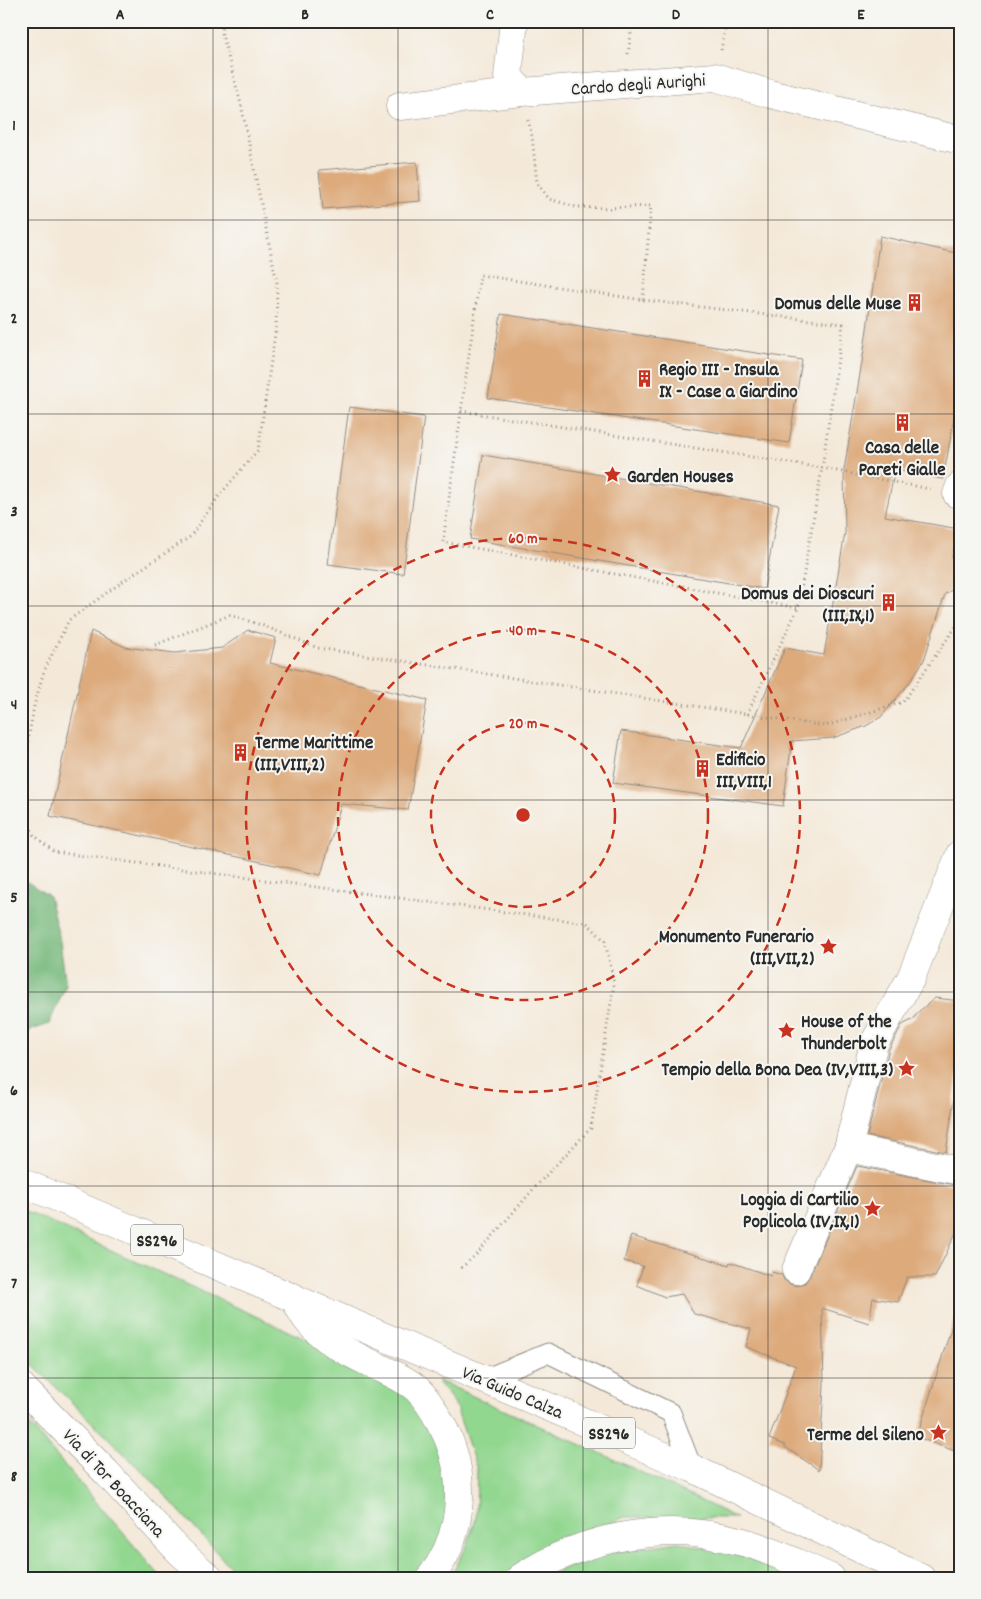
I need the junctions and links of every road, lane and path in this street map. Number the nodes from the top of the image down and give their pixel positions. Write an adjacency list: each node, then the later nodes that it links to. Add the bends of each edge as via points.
1 (224, 21): 14 (path, via 222,34 242,104 277,283 276,327 258,450 218,496 190,537 69,620 44,672 34,706)
2 (514, 21): 3 (main road, via 508,76)
3 (522, 92): 4 (main road, Cardo degli Aurighi); 5 (main road, Cardo degli Aurighi, via 715,77 770,94); 6 (path, via 532,136 537,183 549,200 576,207 651,206)
4 (400, 106)
5 (960, 140)
6 (642, 300): 7 (path, via 480,275); 8 (path, via 843,324)
7 (461, 411): 8 (path); 10 (path, via 443,542)
8 (822, 468): 9 (path); 10 (path)
9 (958, 490)
10 (798, 608): 13 (path)
11 (960, 621): 13 (path, via 903,702 825,726)
12 (155, 645): 13 (path, via 230,615 318,648)
13 (747, 714)
14 (21, 781)
15 (21, 807): 20 (path, via 34,835 54,852 587,923 605,941 614,983 591,1128)
16 (960, 854): 17 (main road, via 911,978 874,1043)
17 (848, 1148): 18 (main road); 21 (main road)
18 (960, 1171)
19 (21, 1182): 22 (main road, SS296)
20 (460, 1269)
21 (796, 1270)
22 (293, 1297): 23 (main road, Via Guido Calza / SS296); 29 (main road, via 307,1320 331,1342 398,1376 418,1390 447,1435 458,1478 458,1515 449,1546)
23 (484, 1379): 25 (main road, Via Guido Calza / SS296); 25 (lane, via 548,1353 671,1413)
24 (21, 1386): 26 (main road, Via di Tor Boacciana)
25 (692, 1468): 32 (main road, Via Guido Calza / SS296)
26 (178, 1550): 27 (main road); 28 (main road, Via di Tor Boacciana)
27 (196, 1578)
28 (209, 1578)
29 (430, 1578)
30 (520, 1578): 31 (main road, via 558,1557 593,1544 647,1532 680,1531 744,1542)
31 (831, 1578)
32 (921, 1578)

